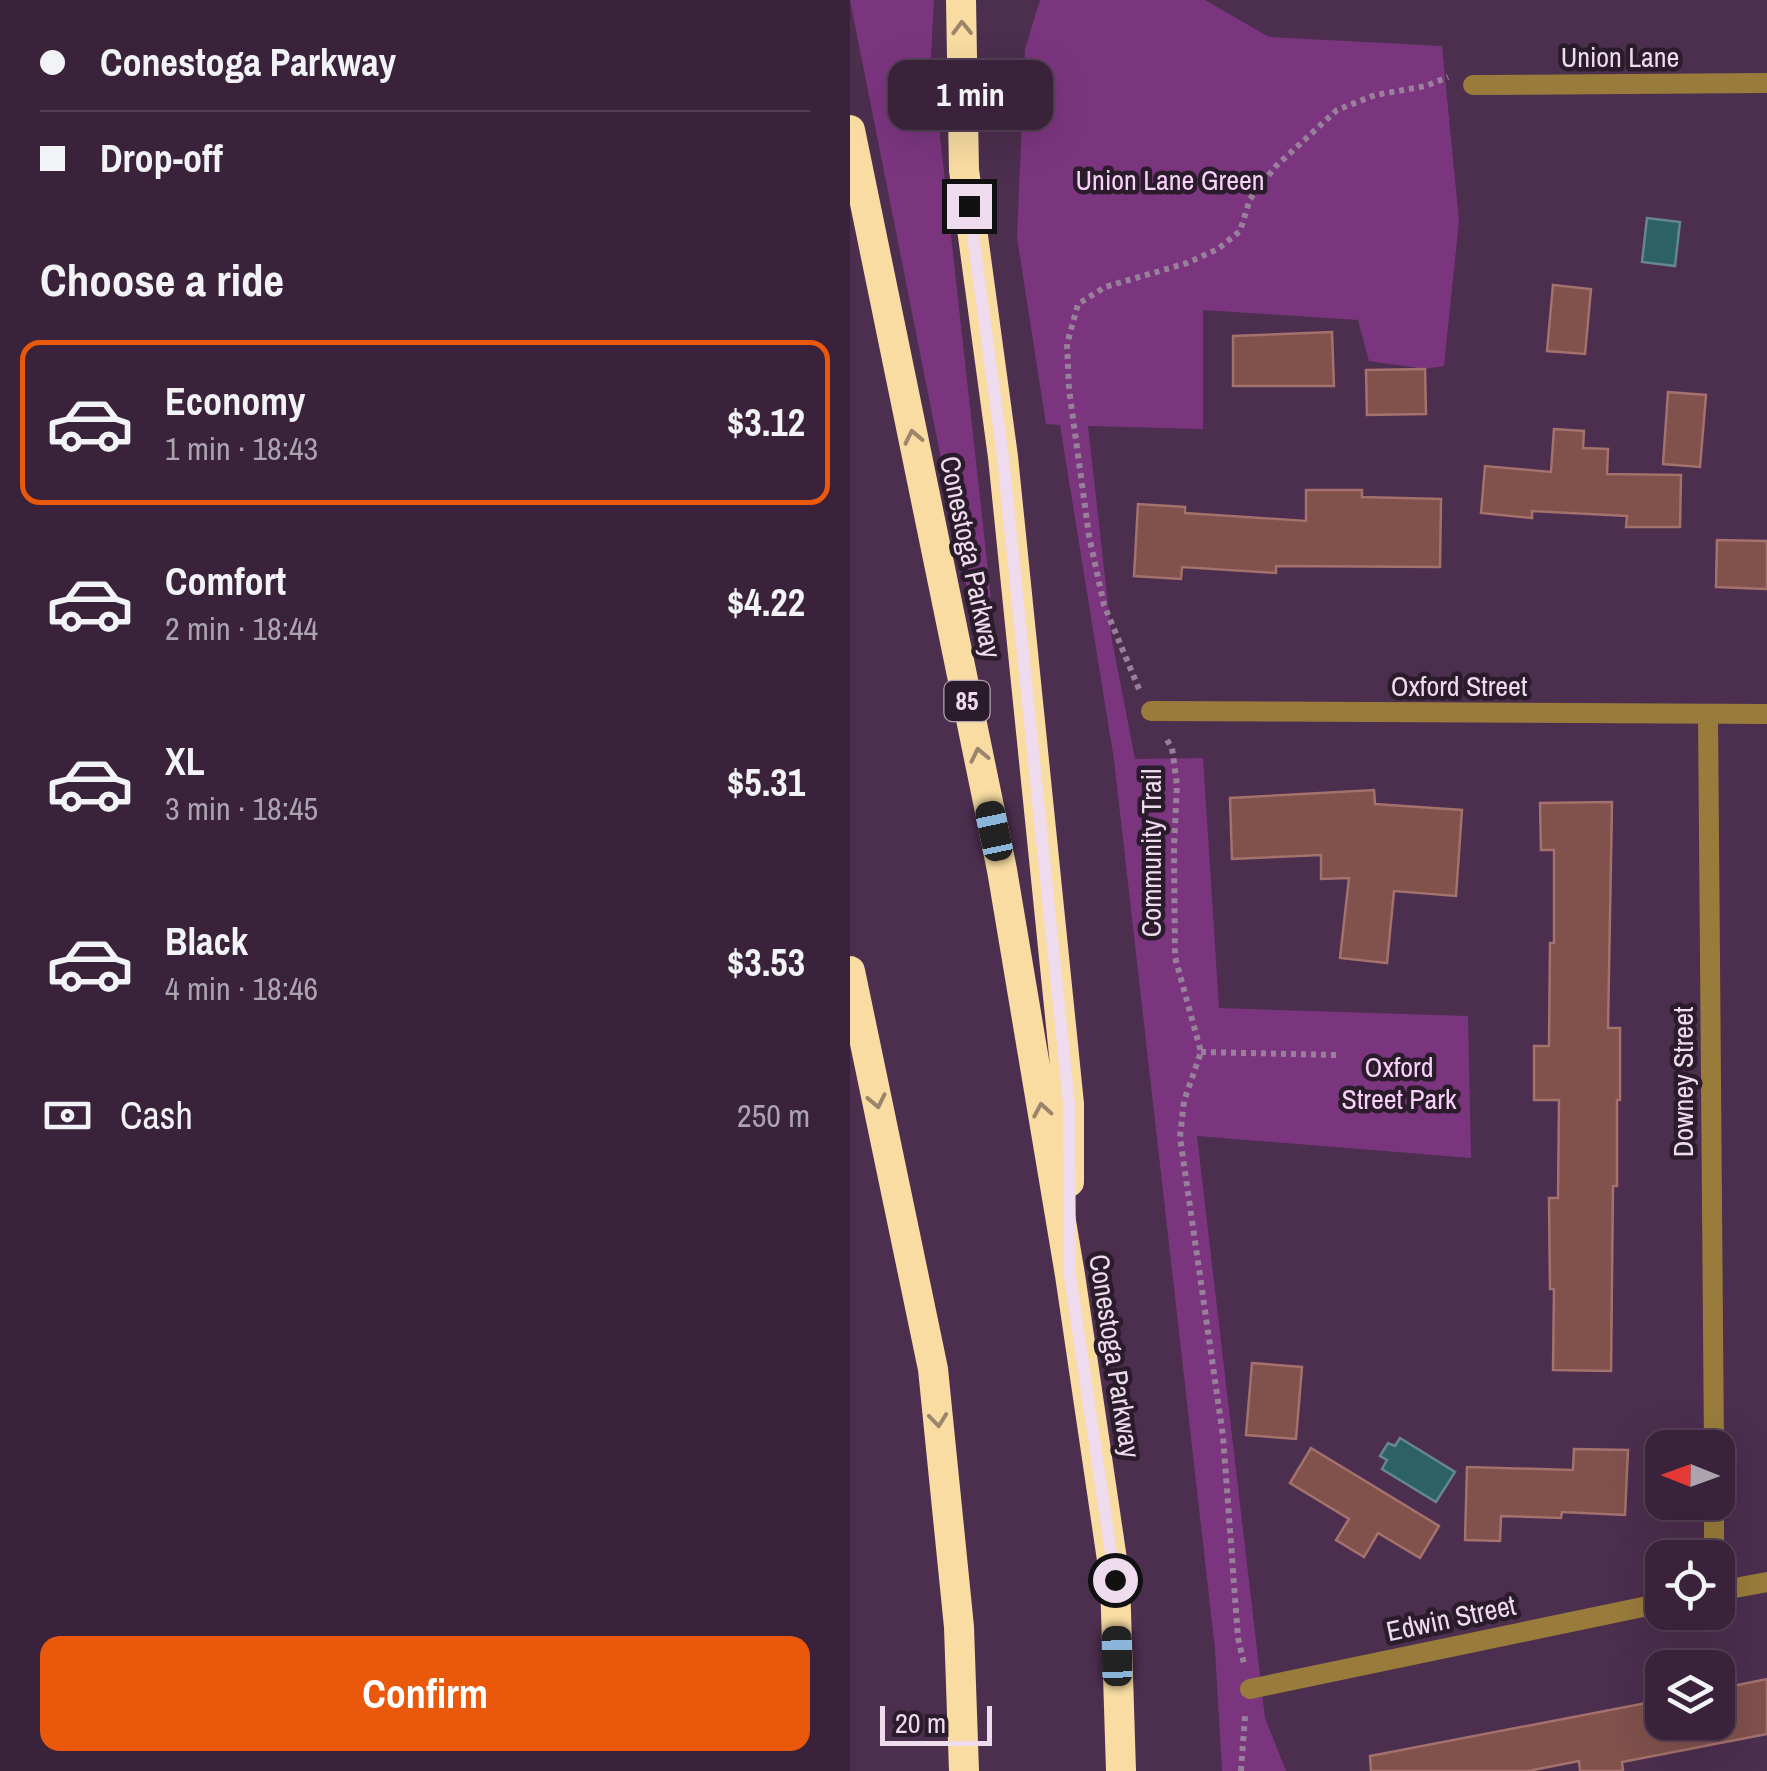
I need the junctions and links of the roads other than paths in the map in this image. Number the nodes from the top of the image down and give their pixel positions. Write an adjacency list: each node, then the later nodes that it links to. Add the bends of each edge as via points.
1 (962, 0): 9 (highway, one-way to 1, via 1069,1104 1003,457 964,170)
2 (1767, 83): 3 (street, Union Lane)
3 (1473, 85)
4 (850, 130): 9 (highway, Conestoga Parkway / 85, one-way to 4, via 1002,870)
5 (1151, 711): 7 (street, Oxford Street)
6 (1767, 714): 7 (street, Oxford Street)
7 (1708, 715): 10 (street, Downey Street)
8 (850, 971): 15 (highway, one-way to 15, via 933,1369 958,1626)
9 (1070, 1275): 16 (highway, Conestoga Parkway / 85, via 1115,1580)
10 (1714, 1430)
11 (1767, 1582): 12 (street)
12 (1735, 1588)
13 (1645, 1606): 14 (street, Edwin Street)
14 (1250, 1688)
15 (964, 1771)
16 (1121, 1771)

